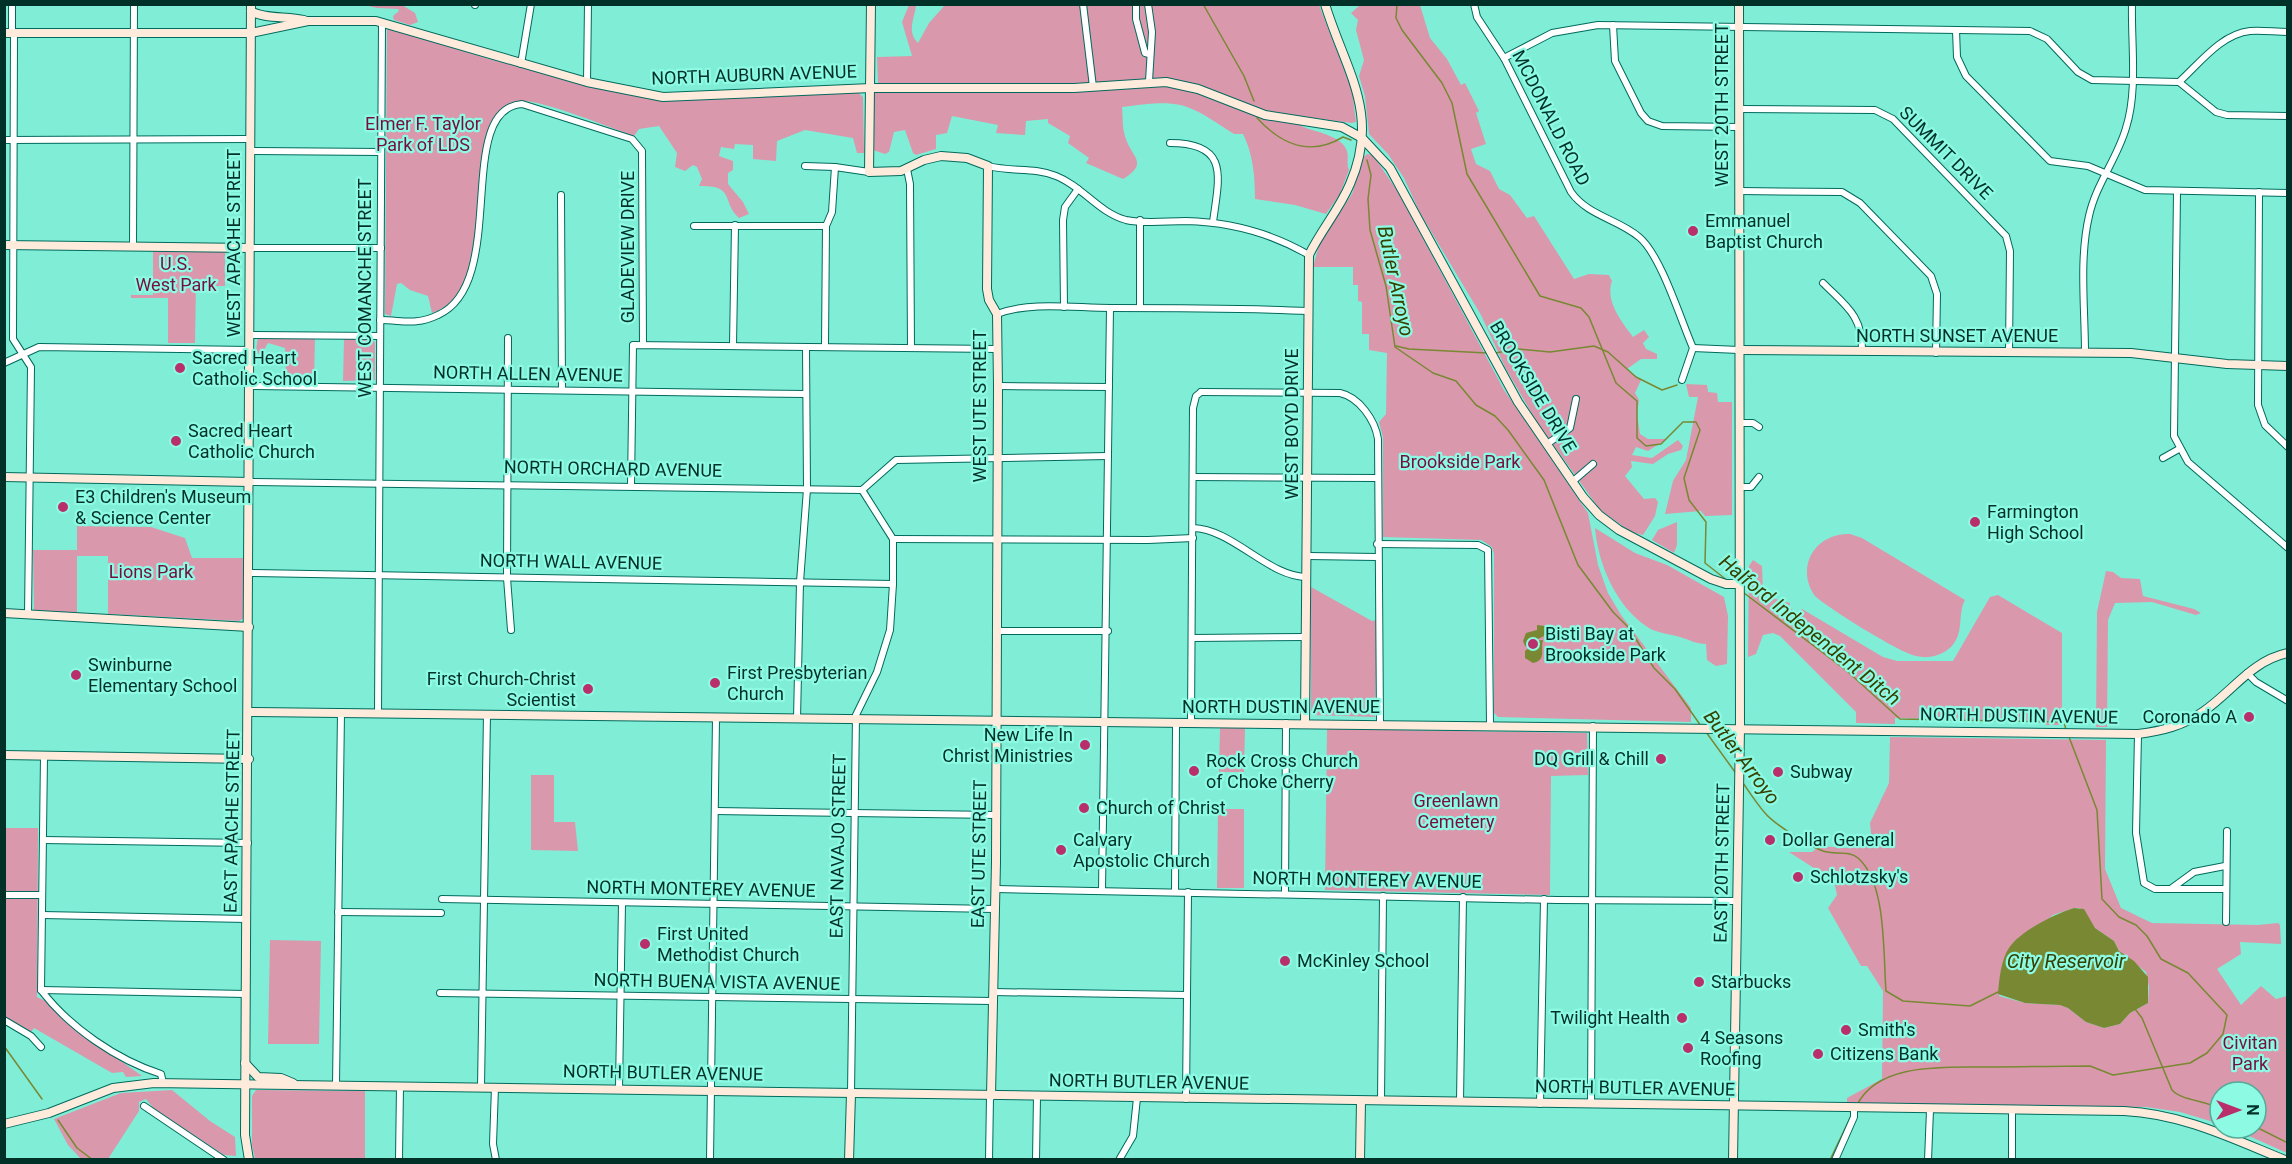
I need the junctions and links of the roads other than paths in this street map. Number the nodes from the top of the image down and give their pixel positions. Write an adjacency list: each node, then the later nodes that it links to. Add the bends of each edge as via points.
1 (12, 4): 20 (street)
2 (134, 4): 21 (street)
3 (531, 4): 25 (street)
4 (588, 4): 27 (street)
5 (871, 4): 31 (main road)
6 (1083, 4): 30 (street)
7 (1136, 4): 23 (street, via 1145,53)
8 (1148, 4): 23 (street, via 1152,32)
9 (1325, 4): 35 (main road, WEST BOYD DRIVE, via 1360,99)
10 (1474, 4): 24 (street, MCDONALD ROAD, via 1477,17)
11 (1739, 4): 17 (main road, WEST 20TH STREET)
12 (2132, 4): 28 (street)
13 (251, 8): 14 (main road, via 260,16); 22 (main road, WEST APACHE STREET)
14 (308, 21): 15 (main road, NORTH AUBURN AVENUE); 22 (main road, NORTH AUBURN AVENUE)
15 (382, 22): 25 (main road, NORTH AUBURN AVENUE); 42 (street, WEST COMANCHE STREET)
16 (1613, 25): 17 (street); 24 (street, via 1562,30); 34 (street, via 1613,57 1648,121 1666,126)
17 (1739, 28): 18 (street); 32 (main road, WEST 20TH STREET)
18 (1956, 30): 28 (street, via 2030,31 2047,39 2078,72 2092,80); 48 (street, via 1957,57 1962,70 2045,158)
19 (2288, 32): 29 (street, via 2237,34 2225,40)
20 (10, 33): 21 (main road, NORTH AUBURN AVENUE); 37 (street)
21 (134, 33): 22 (main road, NORTH AUBURN AVENUE); 38 (street)
22 (251, 33): 39 (main road, WEST APACHE STREET)
23 (1149, 54): 26 (street)
24 (1504, 58): 80 (street, MCDONALD ROAD, via 1575,198 1631,231 1650,250)
25 (521, 64): 27 (main road, NORTH AUBURN AVENUE)
26 (1149, 81): 30 (main road, NORTH AUBURN AVENUE); 35 (main road, NORTH AUBURN AVENUE, via 1180,84 1265,115 1332,124)
27 (587, 82): 31 (main road, NORTH AUBURN AVENUE, via 663,97)
28 (2131, 82): 29 (street); 48 (street, via 2127,126)
29 (2179, 82): 33 (street, via 2216,112)
30 (1093, 87): 31 (main road, NORTH AUBURN AVENUE)
31 (871, 88): 47 (main road)
32 (1739, 109): 34 (main road, WEST 20TH STREET); 87 (street, SUMMIT DRIVE, via 1875,110 1893,119 2006,236 2010,252)
33 (2288, 116)
34 (1739, 127): 50 (main road, WEST 20TH STREET)
35 (1362, 138): 64 (main road, WEST BOYD DRIVE, via 1350,184); 108 (main road, BROOKSIDE DRIVE, via 1390,168 1518,402)
36 (4, 140): 37 (street)
37 (14, 140): 38 (street); 60 (street)
38 (133, 140): 39 (street); 61 (street)
39 (250, 140): 41 (main road, WEST APACHE STREET)
40 (1170, 143): 56 (street, via 1200,146 1217,163 1220,177)
41 (250, 152): 42 (street); 62 (main road, WEST APACHE STREET)
42 (381, 152): 63 (street, WEST COMANCHE STREET)
43 (805, 166): 44 (street)
44 (836, 166): 47 (street); 59 (street, via 832,212)
45 (988, 166): 46 (main road, via 967,158 941,156); 49 (street, via 1043,171); 70 (main road, WEST UTE STREET, via 987,289)
46 (907, 169): 47 (main road); 79 (street)
47 (869, 172)
48 (2106, 173): 51 (street, via 2145,190); 86 (street, via 2094,196 2085,239)
49 (1078, 189): 55 (street, via 1114,215); 66 (street, via 1065,207 1063,220)
50 (1739, 191): 83 (main road, WEST 20TH STREET); 85 (street, via 1842,192 1860,202 1931,276 1937,294)
51 (2177, 192): 52 (street); 89 (street)
52 (2259, 192): 53 (street); 91 (street)
53 (2288, 193)
54 (561, 195): 100 (street)
55 (1140, 220): 56 (street); 67 (street)
56 (1214, 222): 64 (street, via 1254,231)
57 (735, 225): 58 (street); 59 (street); 76 (street)
58 (694, 226)
59 (826, 226): 77 (street)
60 (9, 245): 61 (main road); 88 (street, via 13,339)
61 (133, 247): 62 (main road)
62 (250, 248): 63 (street); 72 (main road, WEST APACHE STREET)
63 (381, 248): 71 (street, WEST COMANCHE STREET)
64 (1309, 255): 69 (main road, WEST BOYD DRIVE)
65 (1823, 283): 84 (street, via 1857,318 1862,329)
66 (1064, 307): 68 (street); 70 (street, via 1012,308)
67 (1140, 307): 68 (street); 69 (street)
68 (1110, 308): 98 (street)
69 (1309, 310): 103 (main road, WEST BOYD DRIVE)
70 (997, 314): 81 (main road, WEST UTE STREET)
71 (380, 320): 73 (street, WEST COMANCHE STREET); 75 (street, GLADEVIEW DRIVE, via 410,324 441,314 455,303 475,267 488,136 504,111 522,104 632,140 642,151)
72 (250, 334): 73 (street); 82 (main road, WEST APACHE STREET)
73 (380, 336): 96 (street, WEST COMANCHE STREET)
74 (508, 338): 99 (street)
75 (643, 345): 76 (street); 101 (street, via 633,345)
76 (733, 346): 78 (street)
77 (825, 346): 78 (street); 79 (street)
78 (806, 347): 104 (street)
79 (912, 348): 81 (street)
80 (1693, 348): 83 (street); 93 (street)
81 (997, 349): 97 (main road, WEST UTE STREET)
82 (250, 350): 88 (street, via 39,347); 95 (main road, WEST APACHE STREET)
83 (1739, 350): 84 (main road, NORTH SUNSET AVENUE); 106 (main road, EAST 20TH STREET)
84 (1862, 351): 85 (main road, NORTH SUNSET AVENUE)
85 (1936, 353): 87 (main road, NORTH SUNSET AVENUE)
86 (2085, 353): 87 (main road, NORTH SUNSET AVENUE); 89 (main road, NORTH SUNSET AVENUE)
87 (2009, 354)
88 (23, 355): 90 (street); 116 (street, via 31,367)
89 (2175, 357): 91 (main road, NORTH SUNSET AVENUE); 110 (street, via 2174,436)
90 (4, 363)
91 (2258, 366): 92 (main road, NORTH SUNSET AVENUE); 109 (street, via 2262,420)
92 (2288, 366)
93 (1682, 380)
94 (1198, 384): 102 (street)
95 (250, 386): 96 (street, NORTH ALLEN AVENUE); 121 (main road, WEST APACHE STREET)
96 (380, 386): 99 (street, NORTH ALLEN AVENUE); 123 (street, WEST COMANCHE STREET)
97 (998, 386): 98 (street); 113 (main road, WEST UTE STREET)
98 (1109, 387): 111 (street)
99 (508, 388): 100 (street, NORTH ALLEN AVENUE); 124 (street)
100 (562, 389): 101 (street, NORTH ALLEN AVENUE)
101 (631, 390): 104 (street, NORTH ALLEN AVENUE); 125 (street)
102 (1201, 392): 103 (street); 117 (street, via 1193,401)
103 (1308, 392): 118 (main road, WEST BOYD DRIVE); 120 (street, via 1346,394 1355,401 1375,426)
104 (805, 394): 127 (street)
105 (1576, 399): 108 (street, via 1570,428)
106 (1740, 423): 107 (street); 126 (main road, EAST 20TH STREET)
107 (1759, 427)
108 (1546, 444): 122 (main road, BROOKSIDE DRIVE)
109 (2288, 447)
110 (2179, 449): 112 (street); 135 (street, via 2188,462)
111 (1108, 456): 113 (street); 133 (street)
112 (2163, 458)
113 (997, 459): 128 (street, via 896,460); 132 (main road, WEST UTE STREET)
114 (1593, 464): 122 (street)
115 (4, 477): 116 (main road, NORTH ORCHARD AVENUE)
116 (30, 477): 121 (main road, NORTH ORCHARD AVENUE); 146 (street)
117 (1192, 477): 118 (street); 129 (street)
118 (1308, 477): 120 (street); 136 (main road, WEST BOYD DRIVE)
119 (1759, 477): 126 (street, via 1751,487)
120 (1377, 478): 134 (street)
121 (250, 482): 123 (street, NORTH ORCHARD AVENUE); 138 (main road, EAST APACHE STREET)
122 (1572, 482): 144 (main road, BROOKSIDE DRIVE, via 1593,510 1618,530 1716,581)
123 (379, 483): 124 (street, NORTH ORCHARD AVENUE); 139 (street, WEST COMANCHE STREET)
124 (509, 484): 125 (street, NORTH ORCHARD AVENUE); 141 (street)
125 (631, 485): 127 (street, NORTH ORCHARD AVENUE)
126 (1740, 487): 144 (main road, EAST 20TH STREET)
127 (807, 489): 128 (street, NORTH ORCHARD AVENUE); 142 (street)
128 (862, 489): 131 (street)
129 (1193, 528): 130 (street); 140 (street, via 1210,531 1291,574)
130 (1193, 538): 133 (street); 152 (street)
131 (893, 539): 132 (street); 143 (street, EAST NAVAJO STREET)
132 (996, 540): 133 (street); 149 (main road, EAST UTE STREET)
133 (1108, 540): 150 (street)
134 (1377, 544): 137 (street); 170 (street, via 1486,548)
135 (2288, 549)
136 (1308, 556): 137 (street); 140 (main road, WEST BOYD DRIVE)
137 (1377, 557): 169 (street)
138 (250, 573): 139 (street, NORTH WALL AVENUE); 147 (main road, EAST APACHE STREET)
139 (379, 576): 141 (street, NORTH WALL AVENUE); 158 (street, WEST COMANCHE STREET)
140 (1307, 577): 151 (main road, WEST BOYD DRIVE)
141 (507, 578): 142 (street, NORTH WALL AVENUE); 148 (street)
142 (800, 582): 143 (street, NORTH WALL AVENUE); 161 (street)
143 (893, 584): 162 (street, EAST NAVAJO STREET, via 890,630)
144 (1740, 584): 172 (main road, EAST 20TH STREET)
145 (4, 613): 146 (main road)
146 (28, 615): 147 (main road)
147 (249, 627): 156 (main road, EAST APACHE STREET)
148 (511, 630)
149 (996, 630): 150 (street); 163 (main road, EAST UTE STREET)
150 (1108, 631): 164 (street)
151 (1306, 637): 152 (street); 168 (main road, WEST BOYD DRIVE)
152 (1192, 638): 166 (street)
153 (2288, 653): 154 (main road, NORTH DUSTIN AVENUE)
154 (2247, 673): 155 (street); 173 (main road, NORTH DUSTIN AVENUE, via 2192,719 2168,729)
155 (2288, 701)
156 (249, 712): 157 (main road, NORTH DUSTIN AVENUE); 176 (main road, EAST APACHE STREET)
157 (341, 712): 158 (main road, NORTH DUSTIN AVENUE); 204 (street)
158 (378, 713): 159 (main road, NORTH DUSTIN AVENUE)
159 (487, 714): 160 (main road, NORTH DUSTIN AVENUE); 198 (street)
160 (716, 718): 161 (main road, NORTH DUSTIN AVENUE); 177 (street)
161 (797, 719): 162 (main road, NORTH DUSTIN AVENUE)
162 (856, 720): 163 (main road, NORTH DUSTIN AVENUE); 178 (street, EAST NAVAJO STREET)
163 (997, 722): 164 (main road, NORTH DUSTIN AVENUE); 179 (main road, EAST UTE STREET)
164 (1106, 722): 165 (main road, NORTH DUSTIN AVENUE); 187 (street)
165 (1176, 723): 166 (main road, NORTH DUSTIN AVENUE); 188 (street)
166 (1191, 723): 167 (main road, NORTH DUSTIN AVENUE)
167 (1286, 723): 168 (main road, NORTH DUSTIN AVENUE); 190 (street)
168 (1305, 723): 169 (main road, NORTH DUSTIN AVENUE)
169 (1380, 723): 170 (main road, NORTH DUSTIN AVENUE)
170 (1490, 724): 171 (main road, NORTH DUSTIN AVENUE)
171 (1593, 726): 172 (main road, NORTH DUSTIN AVENUE); 197 (street)
172 (1740, 729): 173 (main road, NORTH DUSTIN AVENUE); 199 (main road, EAST 20TH STREET)
173 (2138, 734): 184 (street, via 2136,833 2142,876 2149,887)
174 (4, 755): 175 (main road)
175 (44, 756): 176 (main road); 181 (street)
176 (249, 759): 182 (main road, EAST APACHE STREET)
177 (715, 812): 178 (street); 201 (street)
178 (856, 813): 179 (street); 202 (street, EAST NAVAJO STREET)
179 (996, 815): 185 (main road, EAST UTE STREET)
180 (2227, 831): 183 (street)
181 (43, 840): 182 (street); 192 (street)
182 (248, 843): 207 (main road, EAST APACHE STREET)
183 (2225, 866): 184 (street, via 2194,872); 186 (street)
184 (2171, 888): 186 (street)
185 (996, 889): 187 (street, NORTH MONTEREY AVENUE); 203 (main road, EAST UTE STREET)
186 (2225, 889): 208 (street)
187 (1102, 891): 188 (street, NORTH MONTEREY AVENUE)
188 (1175, 892): 189 (street, NORTH MONTEREY AVENUE)
189 (1188, 892): 190 (street, NORTH MONTEREY AVENUE); 213 (street)
190 (1285, 894): 193 (street, NORTH MONTEREY AVENUE)
191 (4, 895): 192 (street)
192 (42, 895): 206 (street)
193 (1383, 896): 194 (street, NORTH MONTEREY AVENUE); 236 (street)
194 (1463, 897): 195 (street, NORTH MONTEREY AVENUE); 237 (street)
195 (1544, 899): 197 (street, NORTH MONTEREY AVENUE); 238 (street)
196 (442, 900): 198 (street, NORTH MONTEREY AVENUE)
197 (1592, 900): 199 (street, NORTH MONTEREY AVENUE); 239 (street)
198 (484, 901): 200 (street, NORTH MONTEREY AVENUE); 212 (street)
199 (1737, 901): 240 (main road, EAST 20TH STREET)
200 (622, 903): 201 (street, NORTH MONTEREY AVENUE); 214 (street)
201 (713, 905): 202 (street, NORTH MONTEREY AVENUE); 216 (street)
202 (854, 907): 203 (street, NORTH MONTEREY AVENUE); 217 (street, EAST NAVAJO STREET)
203 (995, 909): 215 (main road, EAST UTE STREET)
204 (338, 912): 205 (street); 224 (street)
205 (441, 913)
206 (42, 915): 207 (street); 209 (street)
207 (247, 919): 211 (main road, EAST APACHE STREET)
208 (2226, 922)
209 (40, 990): 211 (street); 221 (street, via 81,1029 136,1067 161,1074)
210 (440, 993): 212 (street, NORTH BUENA VISTA AVENUE)
211 (246, 994): 220 (main road, EAST APACHE STREET)
212 (483, 994): 214 (street, NORTH BUENA VISTA AVENUE); 226 (street)
213 (1186, 995): 215 (street, NORTH BUENA VISTA AVENUE); 234 (street)
214 (621, 996): 216 (street, NORTH BUENA VISTA AVENUE); 228 (street)
215 (993, 996): 217 (street, NORTH BUENA VISTA AVENUE); 231 (main road, EAST UTE STREET)
216 (712, 998): 217 (street, NORTH BUENA VISTA AVENUE); 229 (street)
217 (853, 999): 230 (street, EAST NAVAJO STREET)
218 (4, 1020): 219 (street)
219 (41, 1047)
220 (245, 1063): 222 (main road, EAST APACHE STREET); 223 (main road, via 258,1077 281,1078)
221 (163, 1083): 222 (main road, NORTH BUTLER AVENUE); 245 (main road, NORTH BUTLER AVENUE, via 113,1088 49,1113)
222 (245, 1084): 223 (main road, NORTH BUTLER AVENUE); 247 (main road, EAST APACHE STREET)
223 (296, 1084): 224 (main road, NORTH BUTLER AVENUE)
224 (336, 1084): 225 (main road, NORTH BUTLER AVENUE)
225 (400, 1086): 226 (main road, NORTH BUTLER AVENUE); 248 (street)
226 (482, 1087): 227 (main road, NORTH BUTLER AVENUE)
227 (495, 1087): 228 (main road, NORTH BUTLER AVENUE); 249 (street)
228 (619, 1089): 229 (main road, NORTH BUTLER AVENUE)
229 (711, 1091): 230 (main road, NORTH BUTLER AVENUE); 250 (street)
230 (851, 1094): 231 (main road, NORTH BUTLER AVENUE); 251 (main road, EAST NAVAJO STREET)
231 (990, 1096): 232 (main road, NORTH BUTLER AVENUE); 252 (street, EAST UTE STREET)
232 (1036, 1096): 233 (main road, NORTH BUTLER AVENUE); 253 (street)
233 (1137, 1098): 234 (main road, NORTH BUTLER AVENUE); 254 (street, via 1133,1136)
234 (1186, 1099): 235 (main road, NORTH BUTLER AVENUE)
235 (1361, 1101): 236 (main road, NORTH BUTLER AVENUE); 255 (main road)
236 (1380, 1101): 237 (main road, NORTH BUTLER AVENUE)
237 (1460, 1102): 238 (main road, NORTH BUTLER AVENUE)
238 (1540, 1104): 239 (main road, NORTH BUTLER AVENUE)
239 (1591, 1104): 240 (main road, NORTH BUTLER AVENUE)
240 (1736, 1105): 242 (main road, NORTH BUTLER AVENUE); 256 (main road, EAST 20TH STREET)
241 (144, 1106): 246 (street)
242 (1854, 1109): 243 (main road, NORTH BUTLER AVENUE); 257 (street)
243 (1930, 1110): 244 (main road, NORTH BUTLER AVENUE); 258 (street)
244 (2012, 1111): 259 (street); 260 (main road, NORTH BUTLER AVENUE, via 2166,1115 2216,1130)
245 (6, 1120)
246 (224, 1160)
247 (249, 1160)
248 (399, 1160)
249 (496, 1160)
250 (710, 1160)
251 (849, 1160)
252 (989, 1160)
253 (1036, 1160)
254 (1119, 1160)
255 (1360, 1160)
256 (1733, 1160)
257 (1835, 1160)
258 (1928, 1160)
259 (2012, 1160)
260 (2285, 1160)

